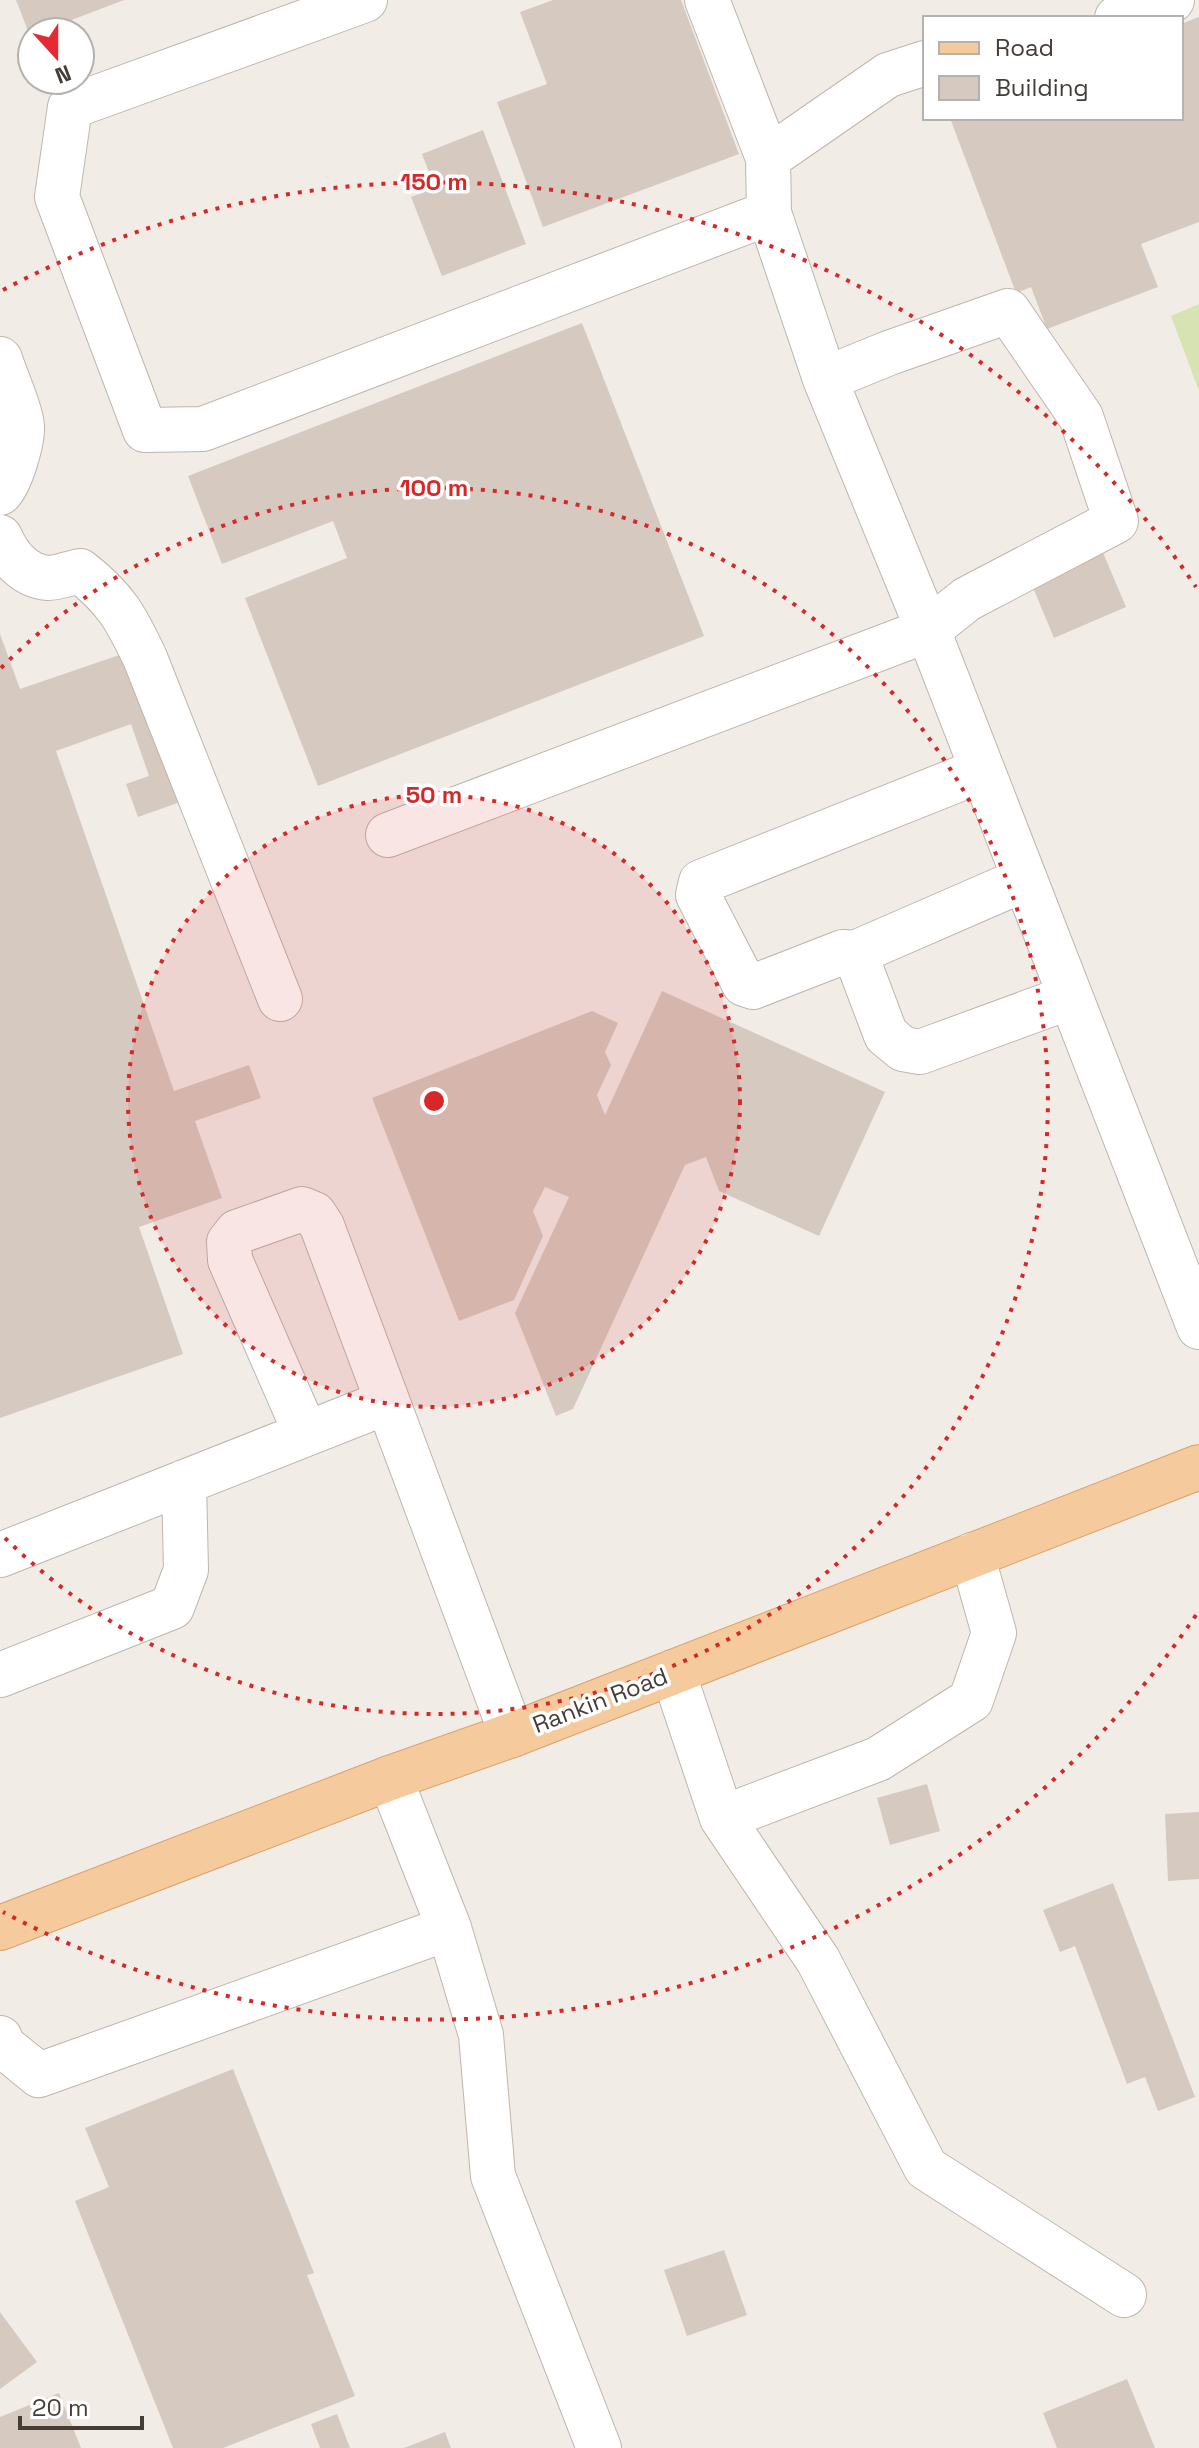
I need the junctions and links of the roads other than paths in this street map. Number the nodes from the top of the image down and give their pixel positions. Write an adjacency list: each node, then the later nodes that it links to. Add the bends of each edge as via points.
1 (365, 0): 7 (lane, via 70,107 57,197 145,430 203,429)
2 (707, 0): 6 (lane)
3 (1172, 0): 4 (lane)
4 (1123, 16)
5 (923, 64): 6 (lane, via 888,75)
6 (768, 158): 7 (lane)
7 (769, 213): 9 (lane)
8 (0, 359): 10 (lane, via 22,426)
9 (825, 379): 12 (lane); 12 (lane, via 1008,311 1081,417 1116,521 967,599)
10 (0, 493)
11 (0, 537): 18 (lane, via 8,555 27,571 48,578 80,571 123,612)
12 (928, 630): 13 (lane); 14 (lane)
13 (982, 770): 15 (lane); 16 (lane, via 701,882 698,895 744,984 753,987 843,952)
14 (388, 835)
15 (1025, 879): 16 (lane); 17 (lane)
16 (855, 953): 17 (lane, via 886,1035 903,1049 920,1052)
17 (1070, 997): 19 (lane)
18 (280, 999)
19 (1199, 1327)
20 (387, 1402): 21 (lane); 21 (lane, via 314,1214 302,1209 237,1232 229,1242 230,1260); 28 (lane)
21 (306, 1434): 23 (lane)
22 (1199, 1467): 25 (main road, Rankin Road)
23 (184, 1482): 24 (lane); 27 (lane, via 186,1570 172,1607)
24 (0, 1555)
25 (972, 1555): 26 (main road, Rankin Road); 30 (lane, via 994,1633 971,1700 878,1759)
26 (673, 1672): 28 (main road, Rankin Road); 30 (lane)
27 (0, 1675)
28 (512, 1735): 29 (main road, Rankin Road)
29 (390, 1778): 31 (main road, Rankin Road); 32 (lane)
30 (722, 1818): 34 (lane, via 818,1960 926,2168)
31 (0, 1928)
32 (449, 1928): 33 (lane, via 39,2075); 35 (lane, via 481,2035 493,2176)
33 (0, 2038)
34 (1124, 2295)
35 (599, 2448)

